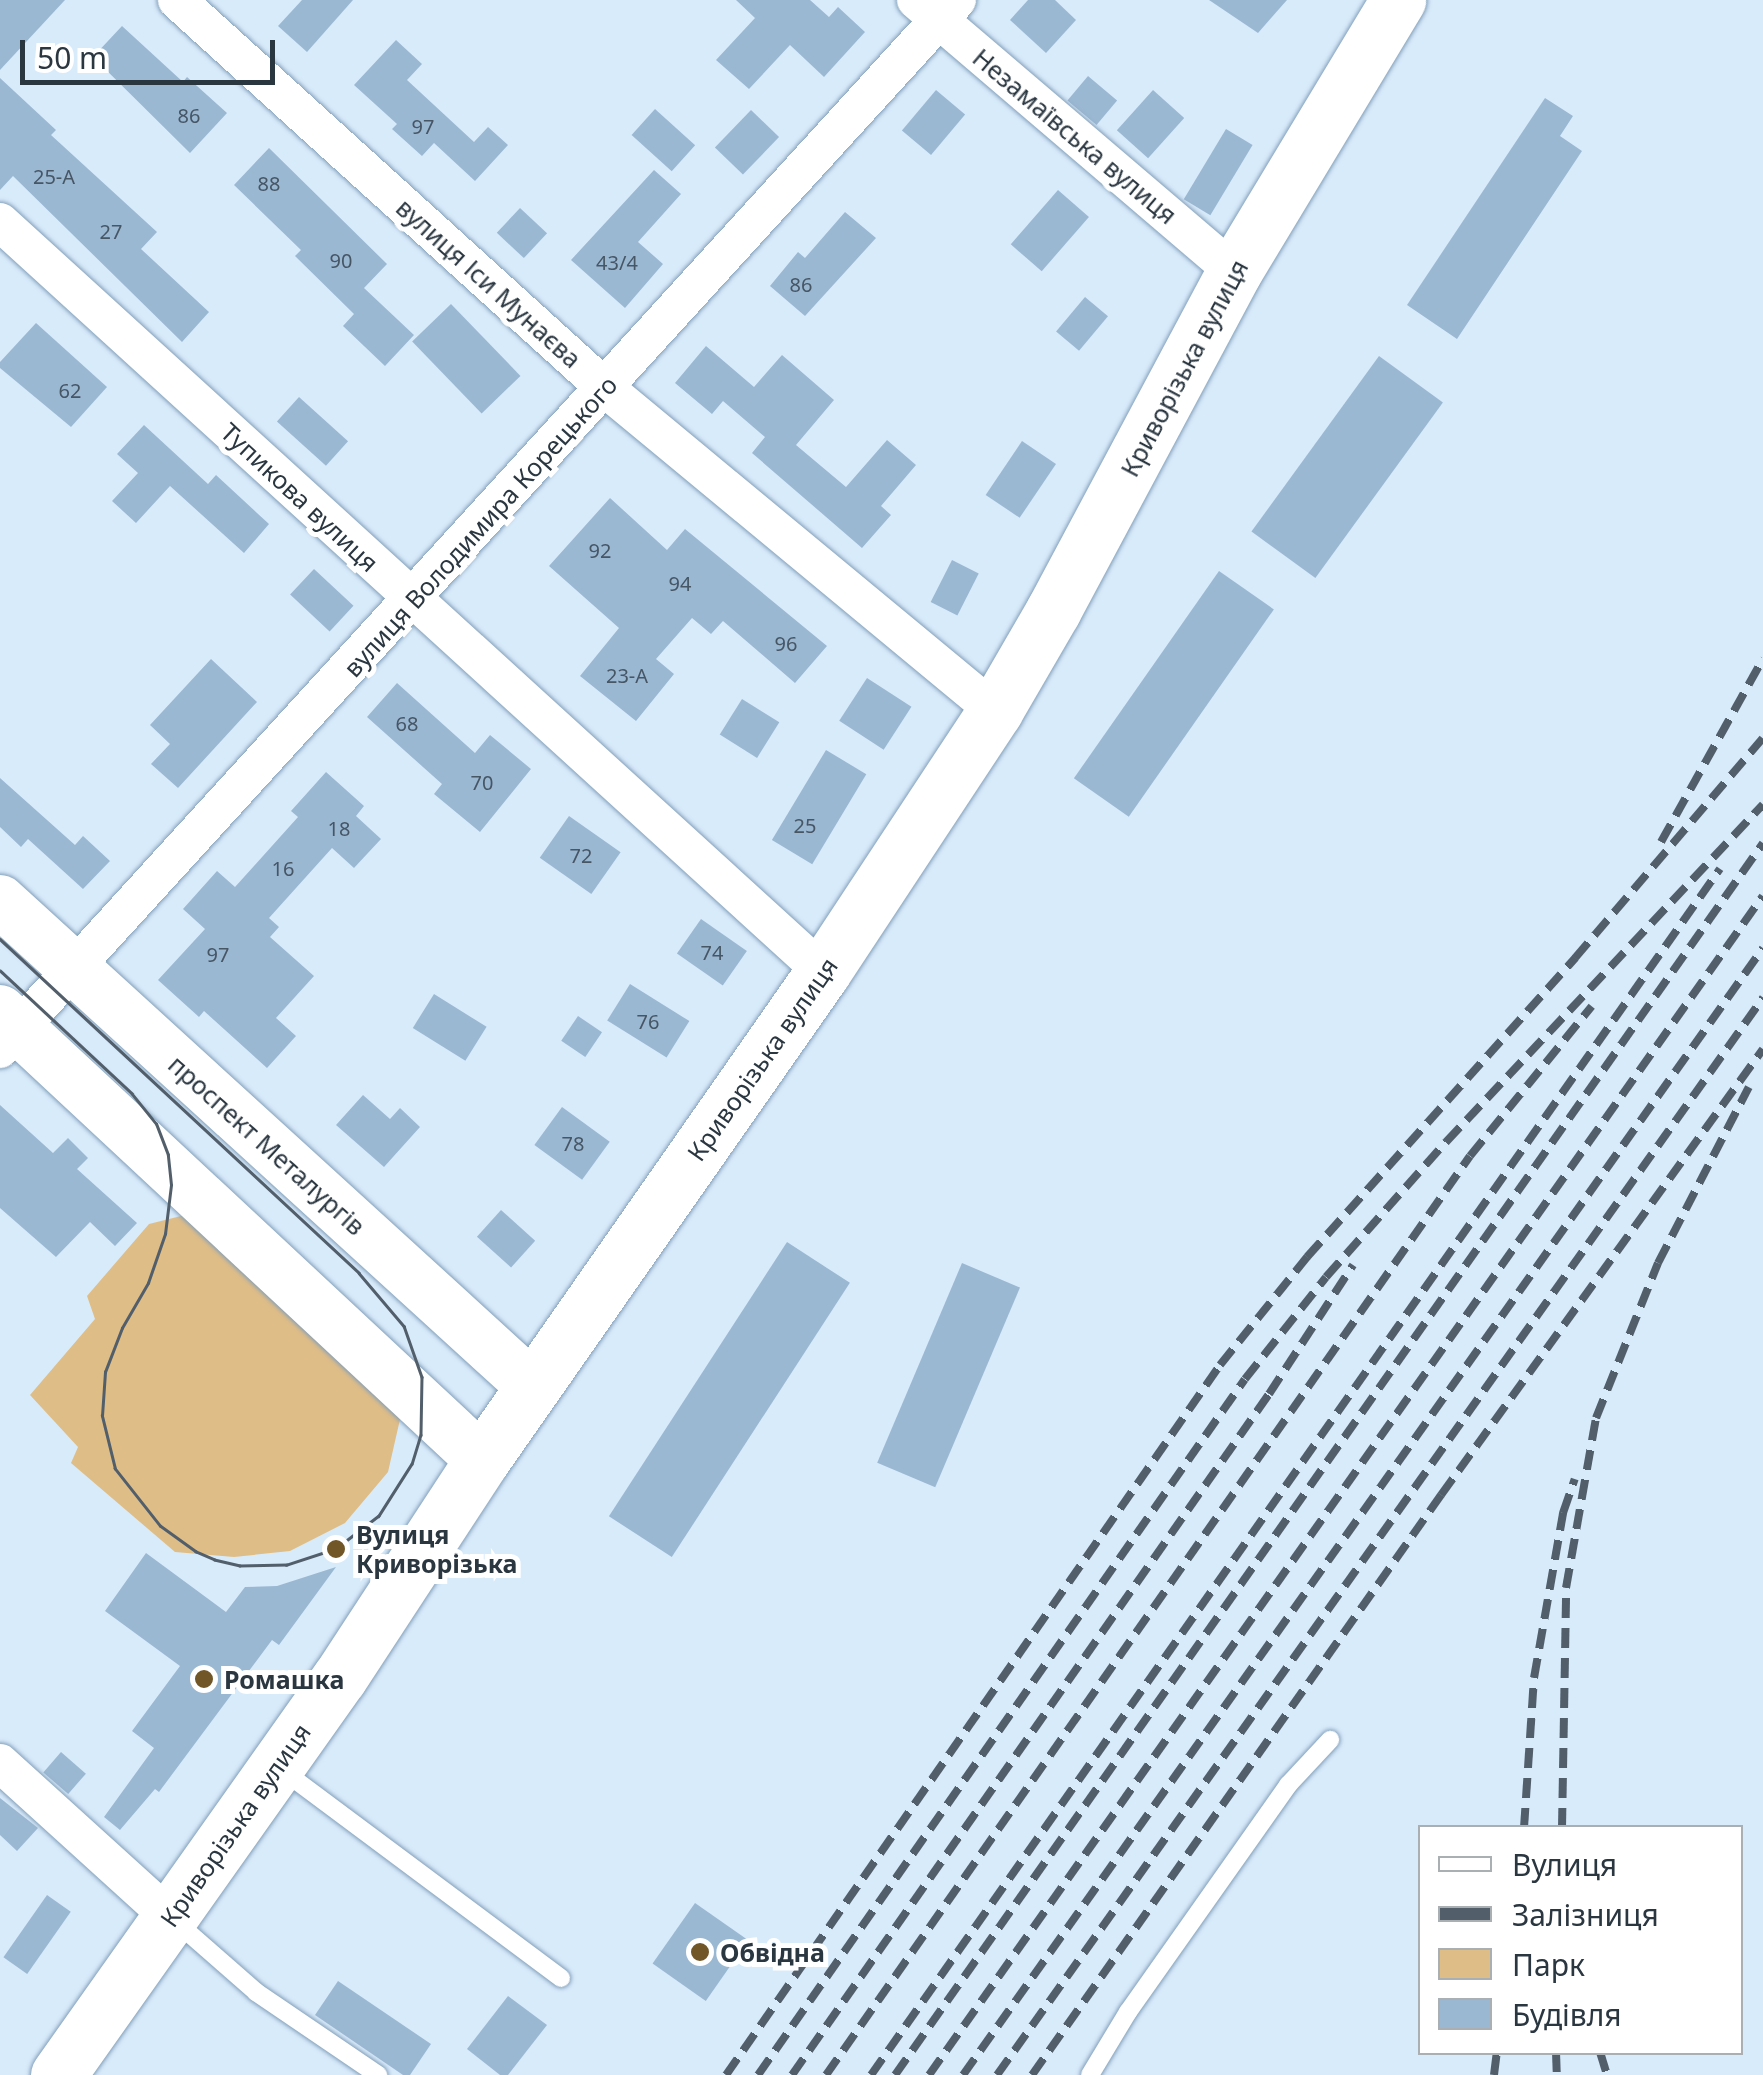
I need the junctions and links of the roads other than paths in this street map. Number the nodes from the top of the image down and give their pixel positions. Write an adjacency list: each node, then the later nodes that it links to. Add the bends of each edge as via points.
1 (176, 0): 6 (street, вулиця Іси Мунаєва)
2 (1398, 0): 5 (main road, Криворізька вулиця)
3 (937, 6): 5 (street, Незамаївська вулиця); 6 (street, вулиця Володимира Корецького)
4 (0, 222): 7 (street, Тупикова вулиця)
5 (1234, 272): 8 (main road, Криворізька вулиця)
6 (605, 388): 7 (street, вулиця Володимира Корецького); 8 (street, вулиця Іси Мунаєва)
7 (412, 601): 10 (street, вулиця Володимира Корецького); 11 (street, Тупикова вулиця)
8 (995, 711): 11 (main road, Криворізька вулиця)
9 (0, 901): 10 (main road, проспект Металургів)
10 (73, 968): 12 (street, вулиця Володимира Корецького); 13 (main road, проспект Металургів)
11 (824, 972): 13 (main road, Криворізька вулиця)
12 (6, 1030): 14 (main road)
13 (534, 1388): 14 (main road, Криворізька вулиця)
14 (482, 1460): 17 (main road, Криворізька вулиця)
15 (1330, 1740): 22 (lane, via 1288,1785)
16 (0, 1763): 18 (street)
17 (278, 1766): 18 (main road, Криворізька вулиця); 19 (lane)
18 (170, 1917): 20 (main road, Криворізька вулиця); 21 (lane, via 256,1992)
19 (561, 1978)
20 (58, 2075)
21 (378, 2075)
22 (1090, 2075)

